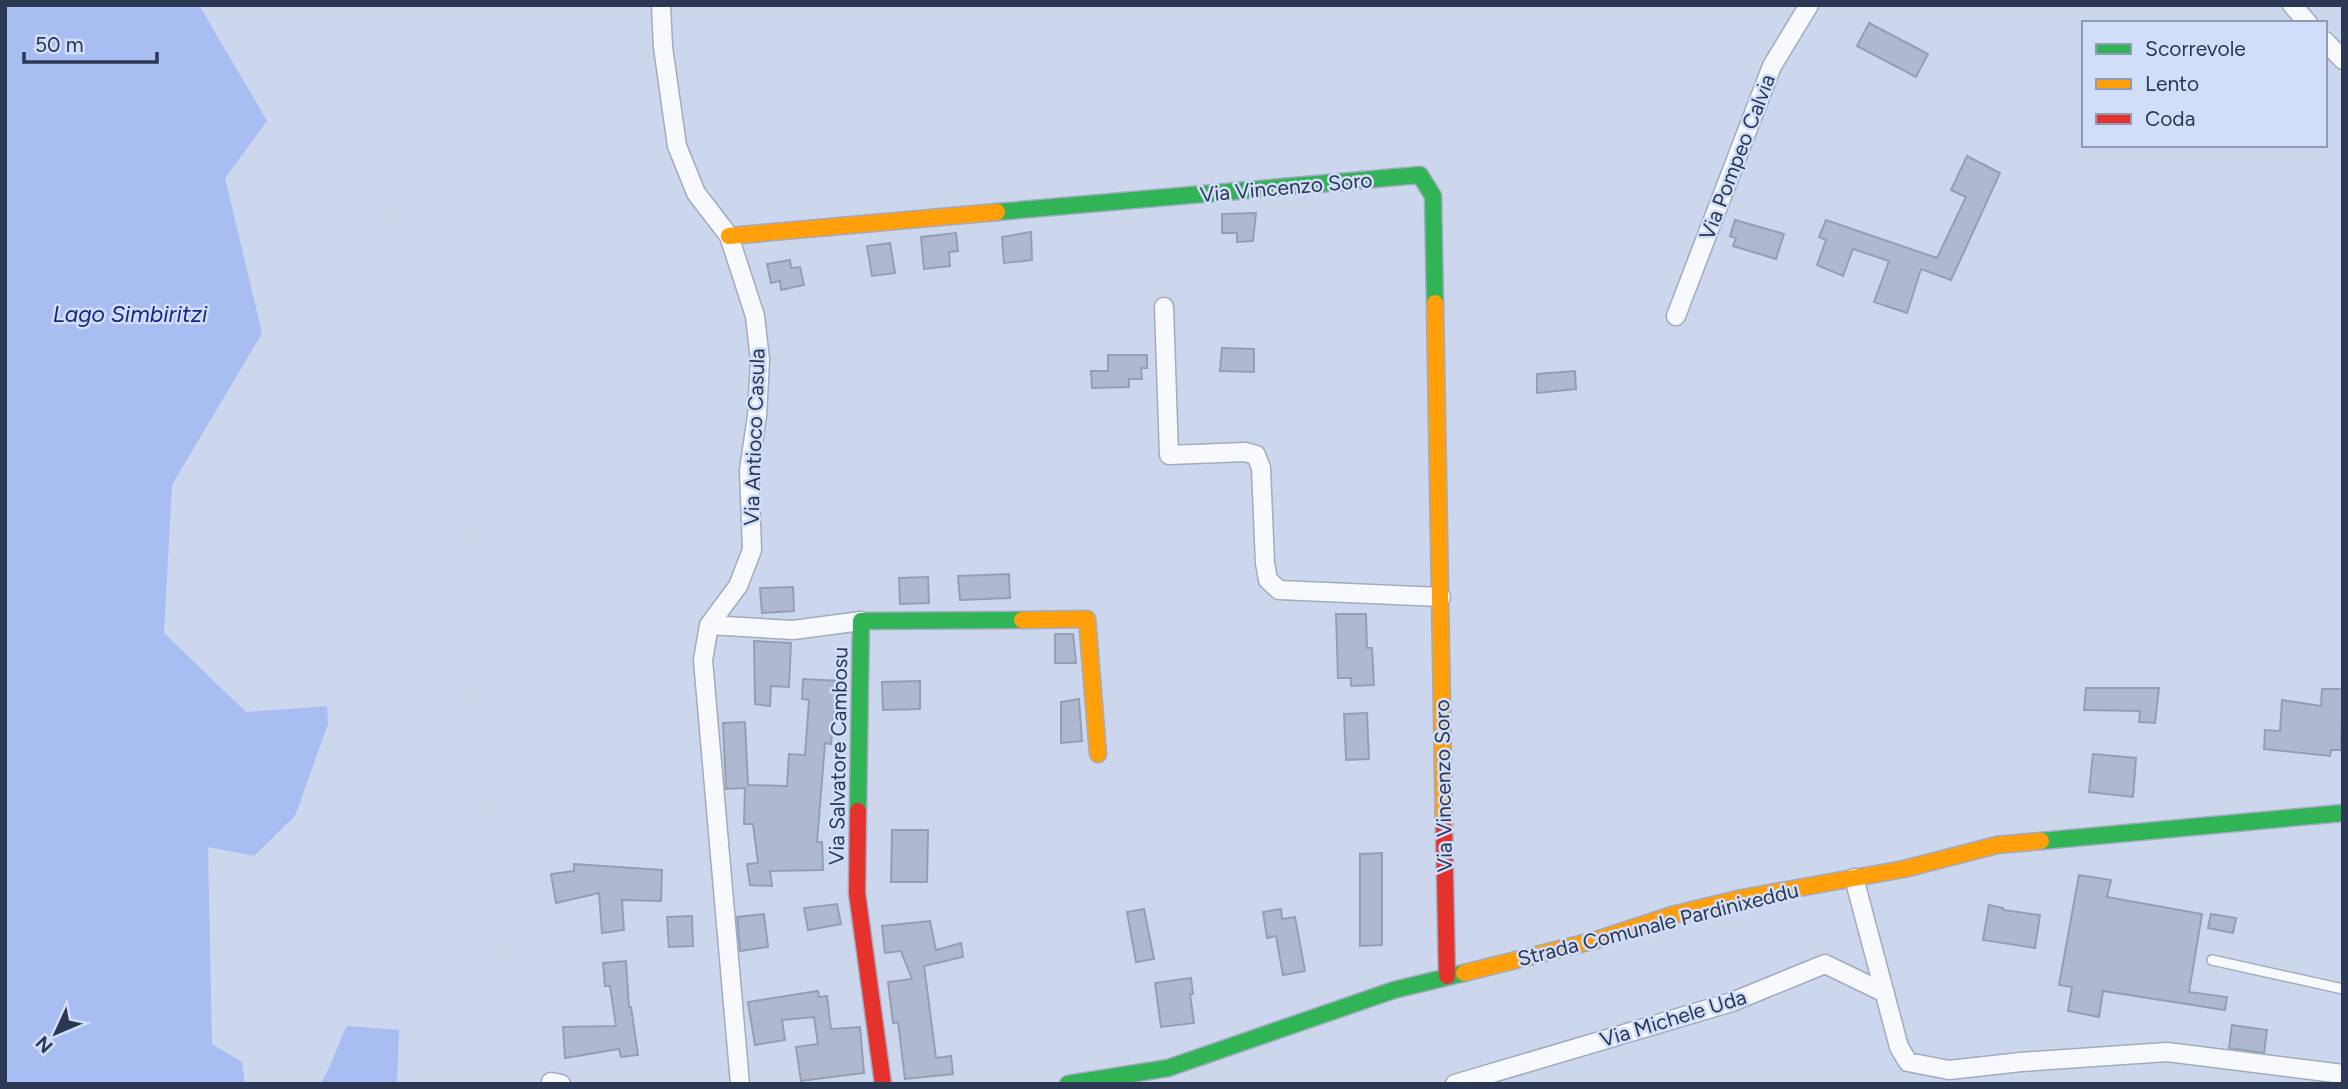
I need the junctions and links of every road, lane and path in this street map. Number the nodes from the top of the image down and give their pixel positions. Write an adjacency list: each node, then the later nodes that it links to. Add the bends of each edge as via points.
1 (309, 5): 15 (path, via 362,76 414,280 486,483 469,619)
2 (661, 5): 8 (street, Via Antioco Casula, via 677,146 696,193)
3 (1809, 5): 10 (street, Via Pompeo Calvia, via 1772,66)
4 (2292, 5): 5 (street)
5 (2306, 21)
6 (2327, 43): 7 (street)
7 (2343, 60)
8 (729, 236): 11 (street, Via Antioco Casula, via 755,316 760,360); 12 (street, Via Vincenzo Soro, via 1420,175 1433,196)
9 (1164, 307): 12 (street, via 1169,455 1256,455 1261,468 1268,580 1279,590)
10 (1676, 316)
11 (749, 470): 14 (street, Via Antioco Casula, via 752,550 738,586); 15 (path, via 728,471 509,602)
12 (1441, 597): 20 (street, Via Vincenzo Soro)
13 (861, 621): 14 (street, via 793,630); 16 (street, Via Salvatore Cambosu, via 1087,619); 26 (street, Via Salvatore Cambosu, via 856,893)
14 (709, 625): 25 (street, Via Antioco Casula, via 703,660)
15 (473, 647): 24 (path, via 525,1066)
16 (1098, 754)
17 (2343, 813): 18 (street, Strada Comunale Pardinixeddu, via 1997,845)
18 (1854, 878): 20 (street, Strada Comunale Pardinixeddu, via 1742,898 1597,940); 22 (street)
19 (2212, 960): 21 (lane)
20 (1447, 976): 27 (street, Strada Comunale Pardinixeddu, via 1167,1068)
21 (2343, 989)
22 (1885, 993): 23 (street, via 1899,1047 1908,1062 1920,1066 1948,1070 2166,1052); 28 (street, Via Michele Uda, via 1825,964 1732,1002)
23 (2343, 1074)
24 (556, 1083)
25 (740, 1084)
26 (883, 1084)
27 (1068, 1084)
28 (1455, 1084)

